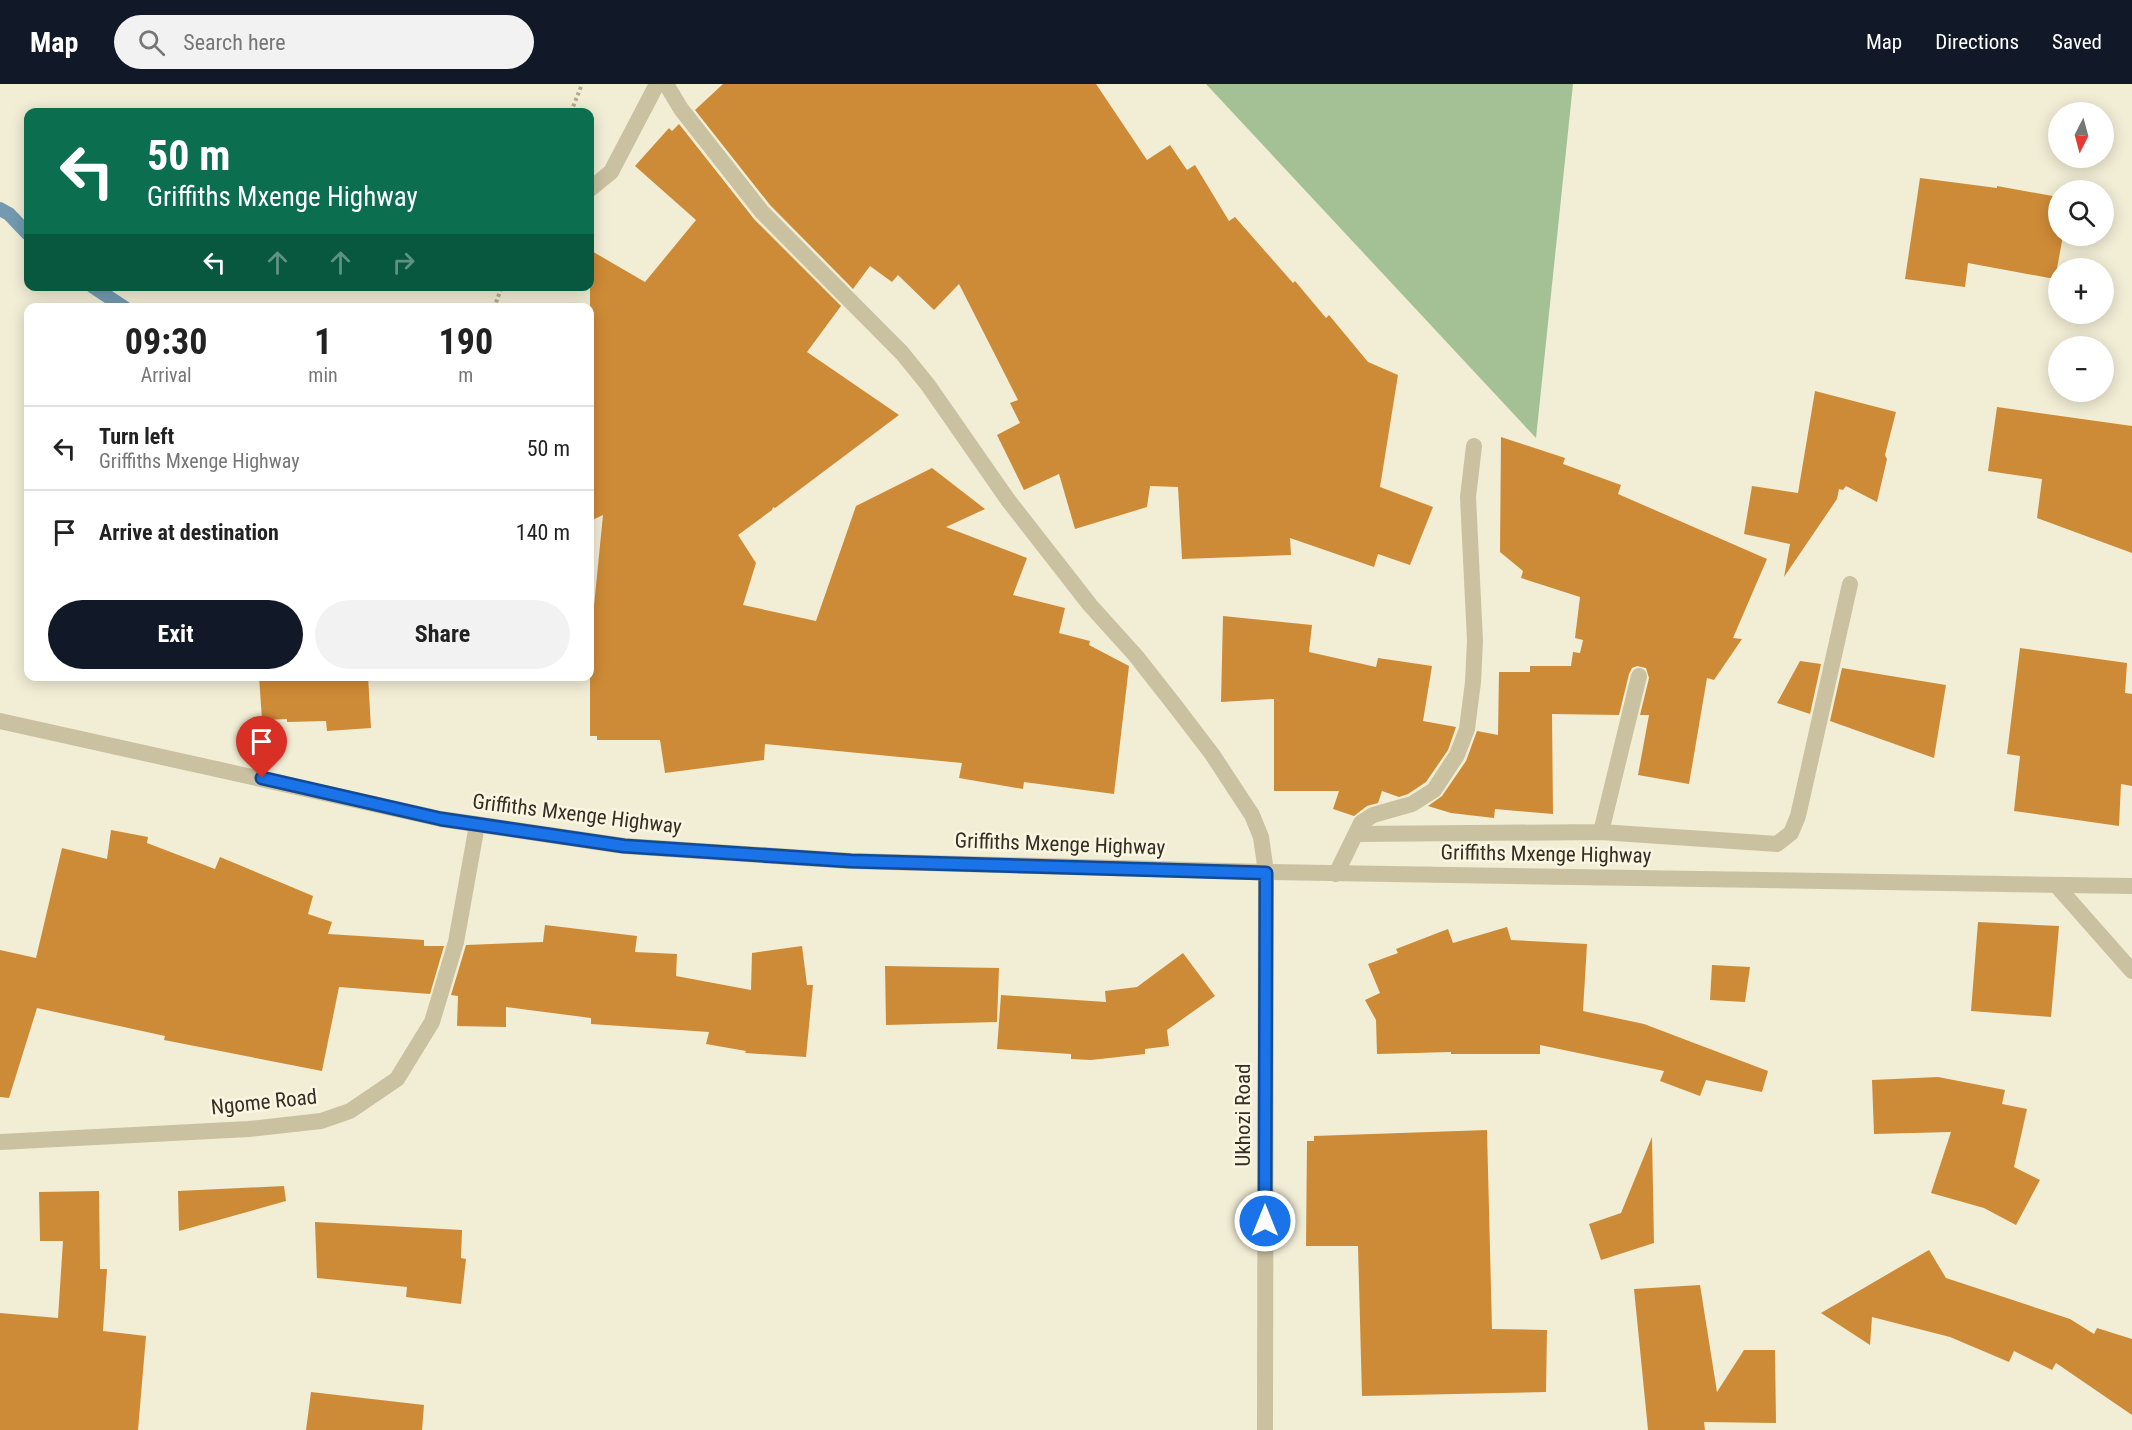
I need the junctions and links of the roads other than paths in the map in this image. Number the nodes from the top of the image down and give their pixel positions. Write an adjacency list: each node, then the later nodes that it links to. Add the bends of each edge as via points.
1 (657, 84): 3 (street, via 611,172)
2 (666, 84): 11 (street, Ukhozi Road, via 762,212 902,353 1008,500 1212,754 1252,815 1261,837)
3 (594, 186)
4 (1474, 446): 10 (street, via 1468,496 1475,641 1467,729 1457,755 1434,790 1412,804 1373,815)
5 (1850, 584): 9 (street, via 1791,833 1777,844)
6 (1639, 676): 9 (street)
7 (0, 720): 8 (street, Griffiths Mxenge Highway)
8 (477, 825): 11 (street, Griffiths Mxenge Highway, via 624,846 851,861); 16 (street, Ngome Road, via 456,942 432,1022 397,1079 350,1111 321,1121 249,1129)
9 (1601, 832): 10 (street)
10 (1356, 834): 12 (street)
11 (1266, 873): 12 (street, Griffiths Mxenge Highway); 17 (street, Ukhozi Road)
12 (1336, 874): 13 (street, Griffiths Mxenge Highway)
13 (2056, 885): 14 (street, Griffiths Mxenge Highway); 15 (street)
14 (2132, 886)
15 (2132, 971)
16 (0, 1142)
17 (1265, 1430)

